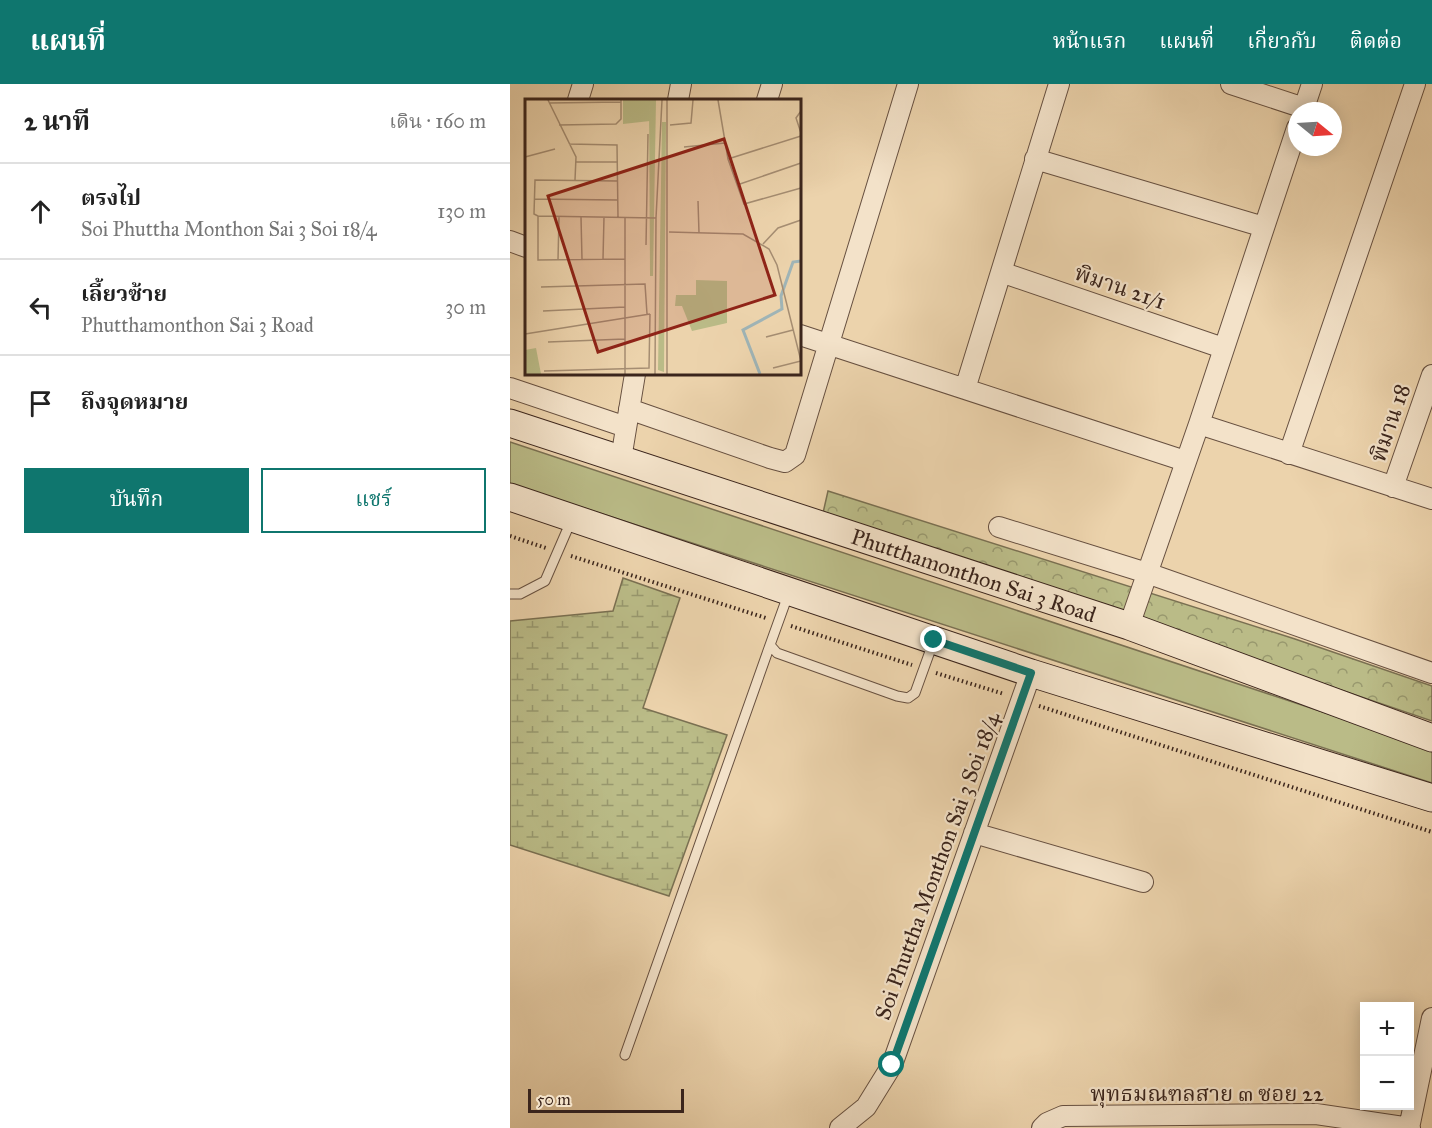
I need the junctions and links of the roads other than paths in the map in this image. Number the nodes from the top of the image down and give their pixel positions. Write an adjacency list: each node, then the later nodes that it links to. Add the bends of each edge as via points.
1 (583, 84): 9 (street)
2 (681, 84): 10 (street)
3 (772, 84): 11 (street)
4 (908, 84): 21 (street)
5 (1059, 84): 15 (street)
6 (1231, 84): 13 (street)
7 (1312, 84): 12 (street)
8 (1415, 84): 30 (street)
9 (578, 99)
10 (678, 99)
11 (767, 99)
12 (1306, 102)
13 (1288, 105)
14 (1288, 155): 16 (street)
15 (1035, 159): 16 (street); 19 (street)
16 (1264, 227): 22 (street)
17 (510, 241): 18 (street)
18 (525, 247)
19 (1001, 272): 22 (street, พิมาน 21/1); 26 (street)
20 (801, 335): 21 (street)
21 (828, 345): 26 (street); 27 (street, via 795,455 785,462)
22 (1223, 348): 29 (street)
23 (635, 375): 27 (street)
24 (1432, 375): 33 (street, พิมาน 18)
25 (510, 388): 27 (street)
26 (965, 389): 32 (street)
27 (628, 418): 31 (street)
28 (510, 423): 31 (main road, Phutthamonthon Sai 3 Road)
29 (1199, 424): 30 (street); 32 (street)
30 (1289, 454): 33 (street)
31 (621, 459): 41 (main road, Phutthamonthon Sai 3 Road)
32 (1185, 460): 38 (street)
33 (1393, 487): 35 (street)
34 (510, 497): 36 (main road)
35 (1432, 499)
36 (572, 519): 39 (main road); 40 (lane, via 545,581 520,594)
37 (999, 527): 38 (street)
38 (1147, 573): 41 (street); 45 (street)
39 (789, 591): 42 (main road); 43 (lane)
40 (510, 594)
41 (1129, 626): 46 (main road, Phutthamonthon Sai 3 Road)
42 (934, 640): 43 (lane, via 915,693 908,698 786,657); 44 (main road)
43 (770, 645): 51 (lane)
44 (1031, 673): 47 (main road); 48 (street, Soi Phuttha Monthon Sai 3 Soi 18/4)
45 (1432, 674)
46 (1432, 738)
47 (1432, 798)
48 (974, 833): 49 (street); 54 (street, Soi Phuttha Monthon Sai 3 Soi 18/4, via 892,1065 866,1107)
49 (1143, 882)
50 (1432, 1018): 56 (street)
51 (625, 1055)
52 (1316, 1121): 53 (street, พุทธมณฑลสาย ๓ ซอย 22); 56 (street, พุทธมณฑลสาย ๓ ซอย 22)
53 (1163, 1122): 55 (street, พุทธมณฑลสาย ๓ ซอย 22, via 1063,1116)
54 (840, 1128)
55 (1042, 1128)
56 (1410, 1128)

